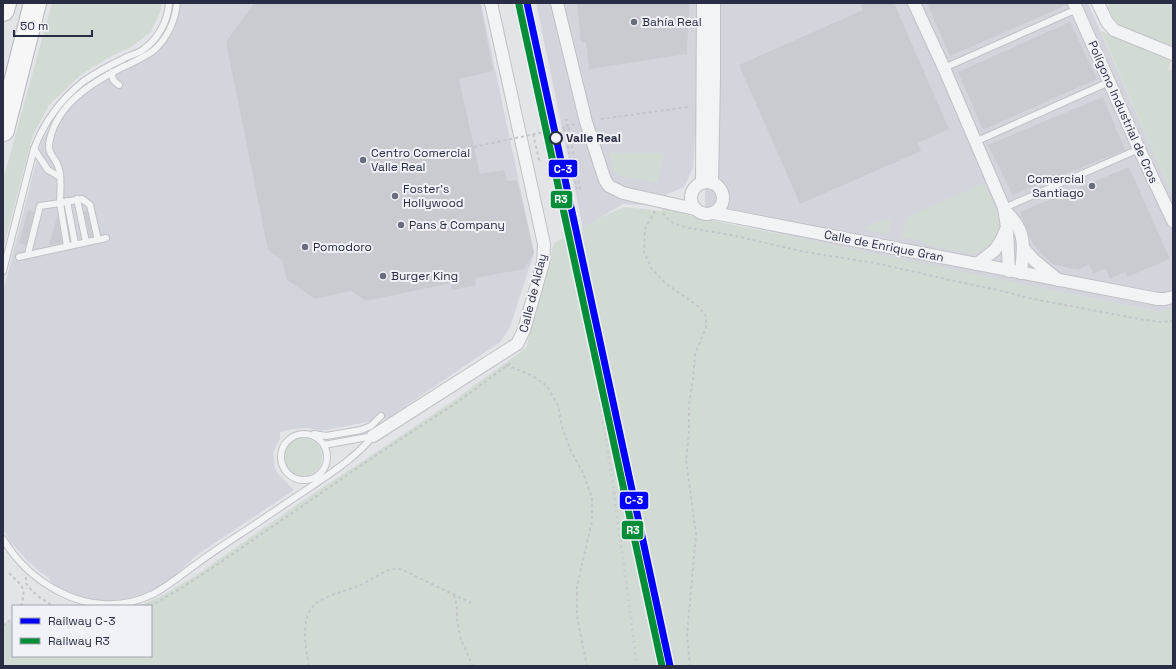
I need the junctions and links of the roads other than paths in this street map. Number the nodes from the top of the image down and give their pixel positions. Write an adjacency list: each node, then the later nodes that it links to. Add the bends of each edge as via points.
1 (5, 3): 12 (highway)
2 (169, 3): 21 (lane, via 163,27 152,42 136,54 98,72 69,94 50,116)
3 (177, 3): 15 (lane, via 171,26 157,47 145,56)
4 (491, 3): 52 (street, Calle de Alday, via 544,244 543,263 524,330 517,344)
5 (557, 3): 29 (street, via 586,122 605,180 609,186 623,192)
6 (703, 3): 24 (street)
7 (714, 3): 24 (street, via 714,93)
8 (914, 3): 14 (street)
9 (1098, 3): 13 (street, via 1114,30)
10 (1075, 6): 14 (lane); 17 (street, Polígono Industrial de Cros)
11 (33, 7): 16 (highway)
12 (3, 10)
13 (1173, 54)
14 (944, 68): 20 (street)
15 (112, 72): 18 (lane, via 114,82); 23 (lane, via 75,98 63,112 54,129 49,148 59,168)
16 (9, 81): 19 (highway)
17 (1109, 82): 20 (lane); 22 (street, Polígono Industrial de Cros)
18 (119, 85)
19 (3, 130)
20 (975, 142): 31 (street)
21 (34, 149): 23 (lane, via 48,170); 46 (lane)
22 (1139, 149): 31 (lane); 35 (street, Polígono Industrial de Cros)
23 (60, 177): 30 (lane)
24 (707, 183): 25 (street, via 697,185); 27 (street, via 717,186)
25 (691, 194): 29 (street); 32 (street, via 690,200)
26 (77, 199): 28 (lane); 38 (lane, via 82,199 90,205); 39 (lane)
27 (723, 200): 33 (street, via 722,205); 34 (street, Calle de Enrique Gran)
28 (67, 201): 30 (lane); 40 (lane)
29 (662, 201): 32 (street)
30 (60, 203): 41 (lane); 43 (lane, via 40,206)
31 (1004, 208): 36 (street); 42 (street, via 1022,236)
32 (695, 209): 33 (street, via 704,214)
33 (714, 212): 34 (street, Calle de Enrique Gran)
34 (748, 219): 45 (street, Calle de Enrique Gran)
35 (1173, 221)
36 (1006, 228): 45 (street, via 995,250); 47 (street)
37 (106, 238): 38 (lane)
38 (98, 240): 39 (lane)
39 (86, 242): 40 (lane)
40 (76, 244): 41 (lane)
41 (67, 246): 43 (lane)
42 (1023, 248): 47 (street); 48 (street)
43 (28, 254): 44 (lane)
44 (19, 257)
45 (977, 264): 47 (street, Calle de Enrique Gran)
46 (3, 271)
47 (1015, 272): 48 (street)
48 (1059, 280): 49 (street, via 1158,299)
49 (1173, 297)
50 (380, 416): 51 (lane, via 371,426 361,430 326,436)
51 (305, 434): 53 (lane, via 317,438); 55 (lane, via 297,435 287,442 282,450 283,464 291,475 299,479)
52 (373, 436): 53 (lane); 54 (lane)
53 (324, 445): 55 (lane, via 326,464)
54 (334, 471): 55 (lane); 56 (lane, via 158,591 126,603 90,604 71,598 35,577 14,556)
55 (317, 476)
56 (3, 539)

